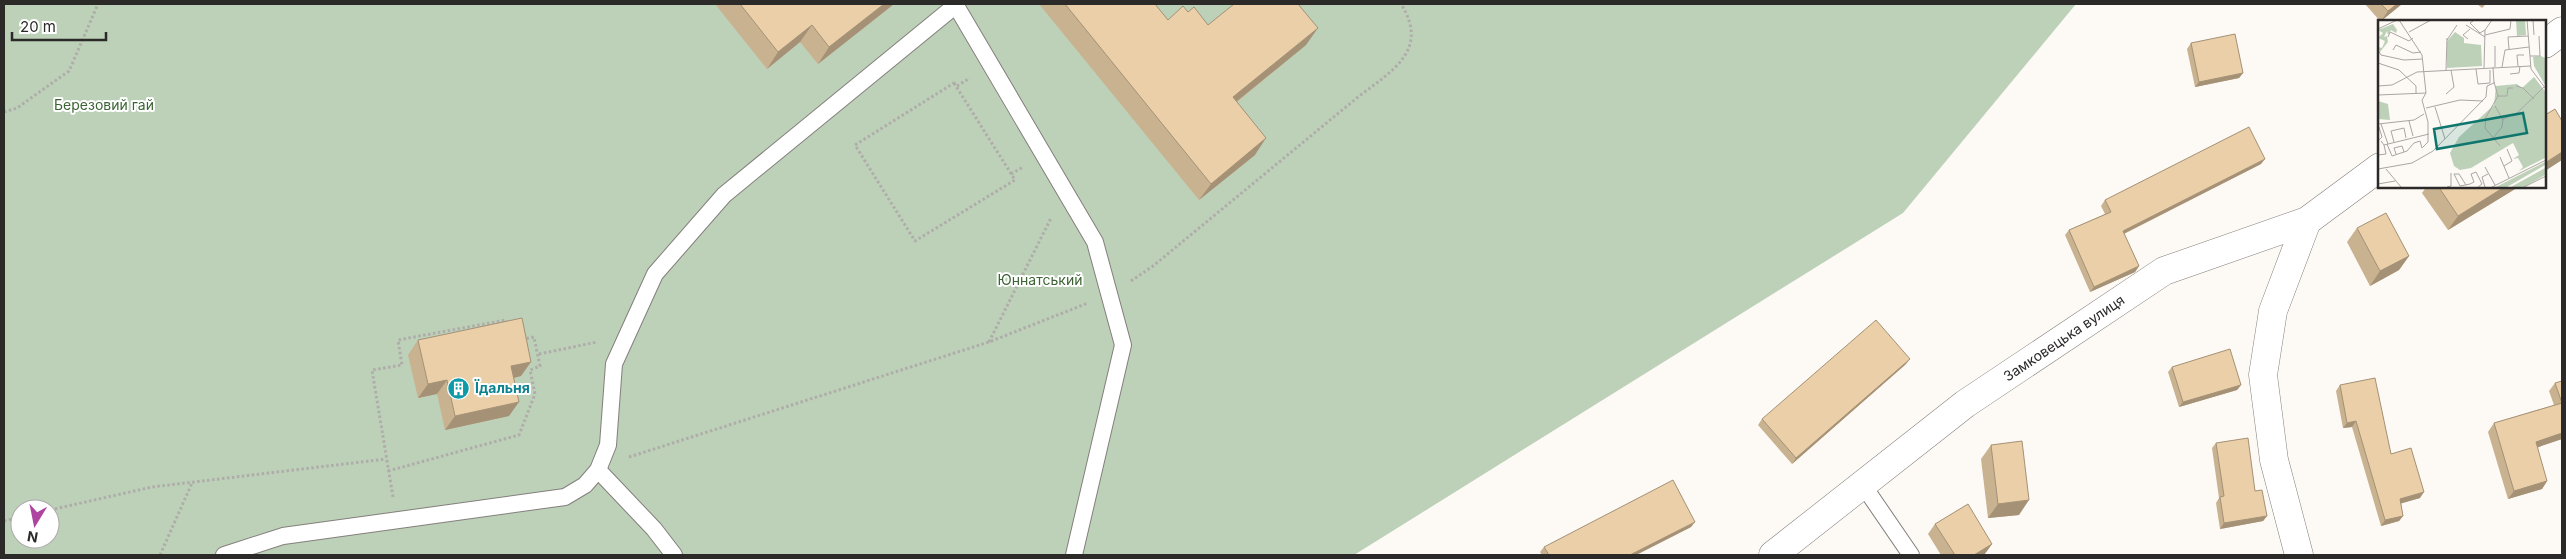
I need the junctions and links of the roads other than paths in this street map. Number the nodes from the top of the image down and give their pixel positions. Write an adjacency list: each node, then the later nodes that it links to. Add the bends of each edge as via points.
1 (956, 4): 6 (lane, via 724,195 655,274 614,364 608,445); 10 (lane, via 1095,242 1123,344)
2 (2562, 31): 3 (street)
3 (2546, 43)
4 (2378, 168): 5 (street, Замковецька вулиця)
5 (2307, 221): 7 (street, Замковецька вулиця, via 2164,271 1966,404); 13 (street, via 2273,311 2263,375 2274,460)
6 (598, 470): 8 (lane, via 585,485 564,497 283,536); 9 (lane)
7 (1863, 485): 11 (street, Замковецька вулиця); 12 (lane)
8 (224, 555)
9 (674, 555)
10 (1074, 555)
11 (1773, 555)
12 (1911, 555)
13 (2299, 555)

